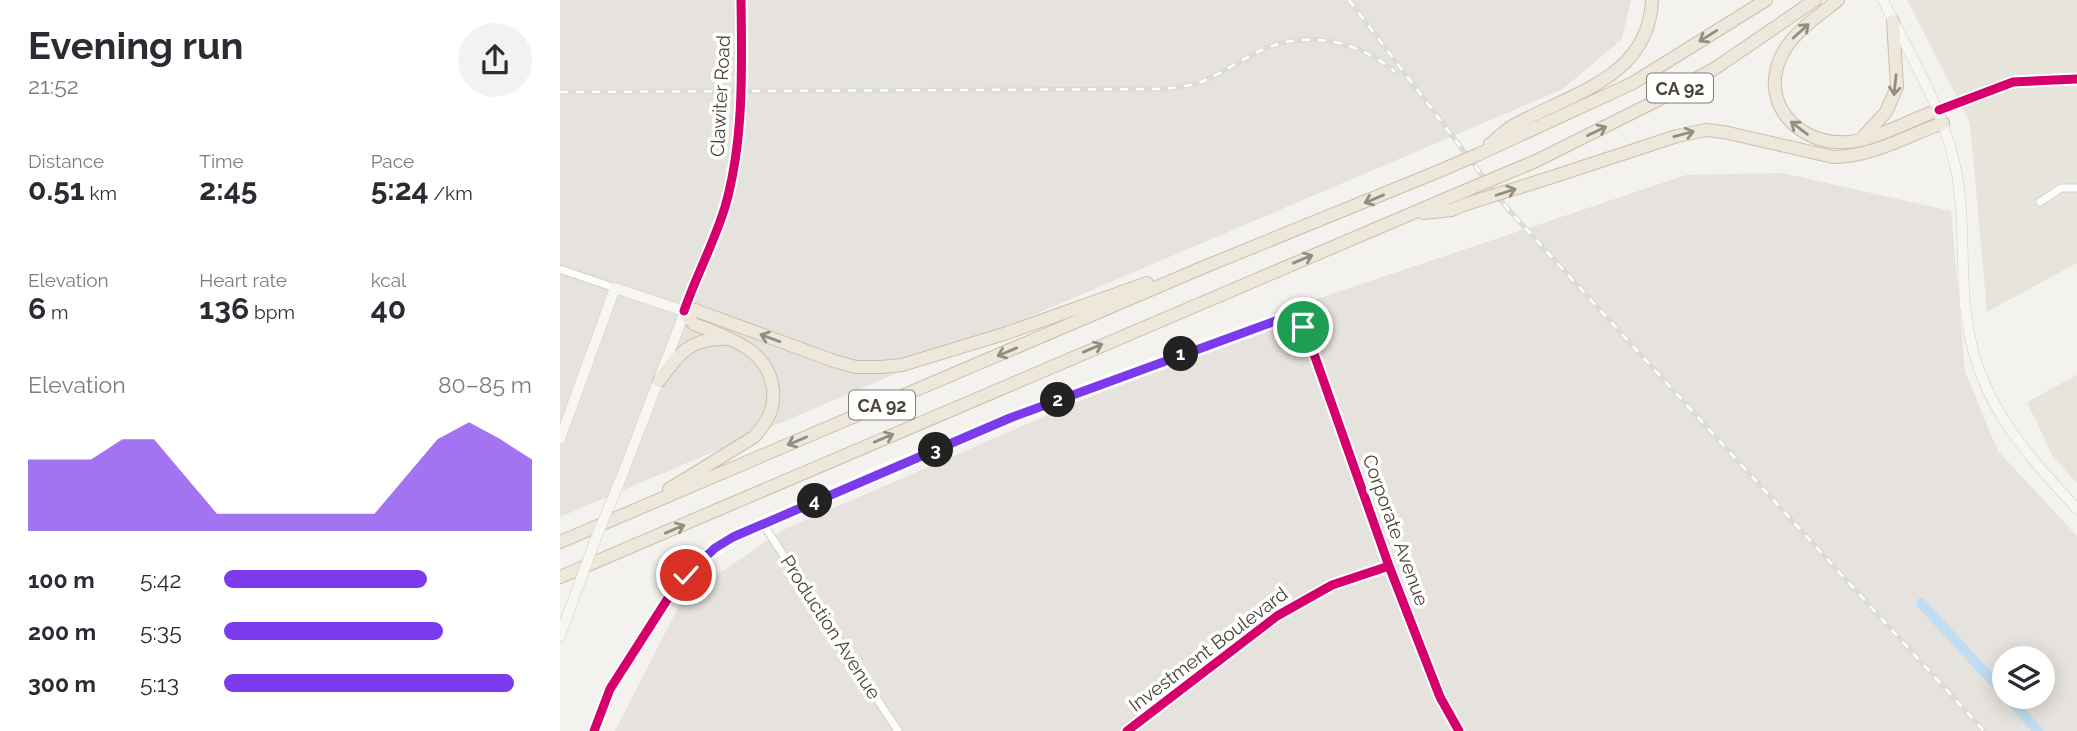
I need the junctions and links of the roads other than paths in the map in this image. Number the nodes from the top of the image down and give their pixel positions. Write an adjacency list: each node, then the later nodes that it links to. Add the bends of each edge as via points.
1 (741, 0): 19 (street, Clawiter Road, via 736,155 724,207)
2 (1652, 0): 11 (highway, via 1645,36 1627,63)
3 (1766, 0): 11 (highway, CA 92, one-way to 11, via 1633,83)
4 (1815, 0): 14 (highway, CA 92, one-way to 4, bridge, via 1714,69)
5 (1838, 0): 12 (highway, one-way to 5, via 1829,141 1800,130 1785,116 1773,83 1789,42)
6 (1883, 0): 7 (street)
7 (1893, 21): 9 (street); 12 (highway, one-way to 12, via 1897,87 1886,112)
8 (2077, 79): 9 (street, via 2013,82)
9 (1939, 110): 10 (street); 12 (highway)
10 (1943, 123): 14 (highway, one-way to 10, bridge, via 1549,178 1693,131 1724,132 1850,157); 23 (street, via 1962,205 1966,316 1983,380 2016,441)
11 (1513, 133): 16 (highway, CA 92, one-way to 16, bridge, via 1479,154)
12 (1861, 139)
13 (2077, 188): 15 (street, via 2061,188)
14 (1459, 200): 27 (highway, CA 92, one-way to 14, via 1406,215)
15 (2040, 202)
16 (1204, 267): 19 (highway, one-way to 19, via 1174,273 1007,333 902,365 881,367 834,361 695,310); 24 (highway, CA 92, one-way to 24)
17 (560, 269): 18 (street)
18 (615, 288): 19 (street); 22 (street)
19 (684, 311): 20 (highway, via 693,323); 21 (street, Clawiter Road)
20 (734, 340): 21 (highway, via 688,346); 24 (highway, via 752,351 772,380 773,409 765,425 721,459)
21 (659, 381): 31 (street, Clawiter Road, bridge)
22 (560, 439)
23 (2077, 509)
24 (622, 516): 26 (highway, CA 92)
25 (763, 524): 28 (street, Corporate Avenue, via 1010,418 1290,318 1305,329); 32 (street, via 715,548 679,584 610,689); 33 (street, Production Avenue)
26 (560, 542)
27 (613, 556): 29 (highway, CA 92); 30 (highway)
28 (1389, 566): 34 (street, Investment Boulevard, via 1332,585 1277,616); 35 (street, Corporate Avenue, via 1440,697)
29 (560, 577)
30 (560, 583)
31 (560, 636)
32 (594, 731)
33 (898, 731)
34 (1127, 731)
35 (1459, 731)

